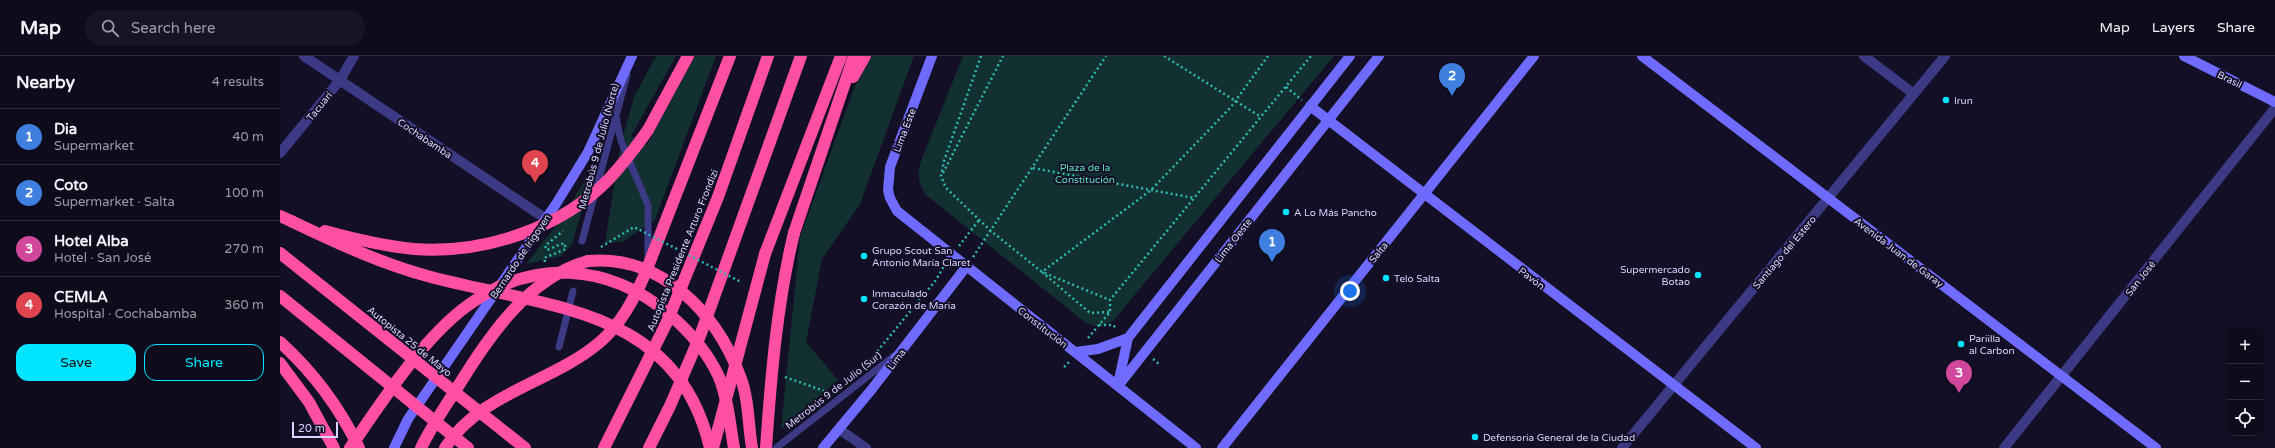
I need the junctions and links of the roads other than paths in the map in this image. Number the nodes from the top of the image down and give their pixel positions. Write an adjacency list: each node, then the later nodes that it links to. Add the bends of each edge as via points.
1 (304, 56): 19 (street, Cochabamba)
2 (354, 56): 19 (street, Tacuarí)
3 (633, 56): 24 (lane, Metrobús 9 de Julio (Norte)); 32 (main road, Bernardo de Irigoyen, via 588,152)
4 (688, 56): 33 (highway, bridge, via 648,130 629,157 608,180 583,201 548,222 497,241 442,249 415,249 365,241)
5 (730, 56): 37 (highway)
6 (768, 56): 58 (highway, Autopista Presidente Arturo Frondizi, via 718,197 667,322)
7 (801, 56): 59 (highway, via 700,336)
8 (841, 56): 61 (highway, bridge, via 765,254)
9 (854, 56): 26 (highway)
10 (865, 56): 26 (highway)
11 (932, 56): 30 (main road, Lima Este, via 890,167 888,190)
12 (1350, 56): 22 (main road)
13 (1379, 56): 25 (main road, Lima Oeste)
14 (1534, 56): 28 (main road, Salta)
15 (1642, 56): 29 (main road, Avenida Juan de Garay)
16 (1864, 56): 20 (street)
17 (1946, 56): 20 (street, Santiago del Estero)
18 (2184, 56): 21 (main road, Brasil)
19 (340, 80): 27 (street, Tacuarí); 32 (street, Cochabamba)
20 (1914, 94): 29 (street, Santiago del Estero)
21 (2275, 102)
22 (1310, 106): 25 (main road, Pavón); 40 (main road)
23 (2275, 108): 46 (street, San José)
24 (616, 113): 34 (lane, Metrobús 9 de Julio (Norte)); 37 (lane, via 621,141 648,205 649,247)
25 (1328, 120): 28 (main road, Pavón); 48 (main road, Lima Oeste)
26 (831, 121): 64 (highway, bridge, via 794,233 782,287)
27 (280, 153)
28 (1424, 195): 47 (main road, Pavón); 69 (main road, Salta)
29 (1828, 198): 46 (main road, Avenida Juan de Garay); 47 (street, Santiago del Estero)
30 (893, 205): 36 (main road, Constitución)
31 (280, 216): 33 (highway)
32 (546, 219): 53 (main road, Bernardo de Irigoyen, via 408,419)
33 (291, 222): 60 (highway, bridge, via 410,271 550,304 619,327 647,346 678,376 699,411)
34 (582, 241)
35 (280, 252): 57 (highway, Autopista 25 de Mayo, bridge)
36 (966, 267): 43 (main road, Lima); 44 (main road, Constitución)
37 (645, 274): 55 (highway, via 628,308 601,341 573,361 485,407 461,428)
38 (573, 291): 42 (lane)
39 (280, 296): 56 (highway, bridge)
40 (1128, 338): 44 (main road, via 1098,349); 48 (main road)
41 (280, 342): 52 (highway, via 328,396)
42 (558, 347)
43 (903, 348): 49 (main road, Lima); 65 (lane, Metrobús 9 de Julio (Sur))
44 (1076, 352): 48 (main road, Constitución)
45 (280, 362): 50 (highway, via 309,402)
46 (2062, 376): 72 (street, San José); 73 (main road, Avenida Juan de Garay)
47 (1672, 385): 70 (street, Santiago del Estero); 71 (main road, Pavón)
48 (1118, 386): 68 (main road, Constitución)
49 (839, 429): 66 (main road, Lima); 67 (street)
50 (334, 448)
51 (350, 448): 62 (highway, bridge, via 420,353 456,314 478,299 518,279 561,272 599,277 623,284 655,303 678,322 705,353 719,378 726,399)
52 (359, 448)
53 (394, 448)
54 (422, 448): 63 (highway, bridge, via 429,432 480,351 510,313 556,274 588,261 615,260 650,271 678,288 705,315 729,350 740,376 748,408)
55 (445, 448)
56 (468, 448)
57 (526, 448)
58 (604, 448)
59 (649, 448)
60 (710, 448)
61 (713, 448)
62 (734, 448)
63 (752, 448)
64 (766, 448)
65 (776, 448)
66 (823, 448)
67 (866, 448)
68 (1196, 448)
69 (1222, 448)
70 (1622, 448)
71 (1756, 448)
72 (2004, 448)
73 (2156, 448)

